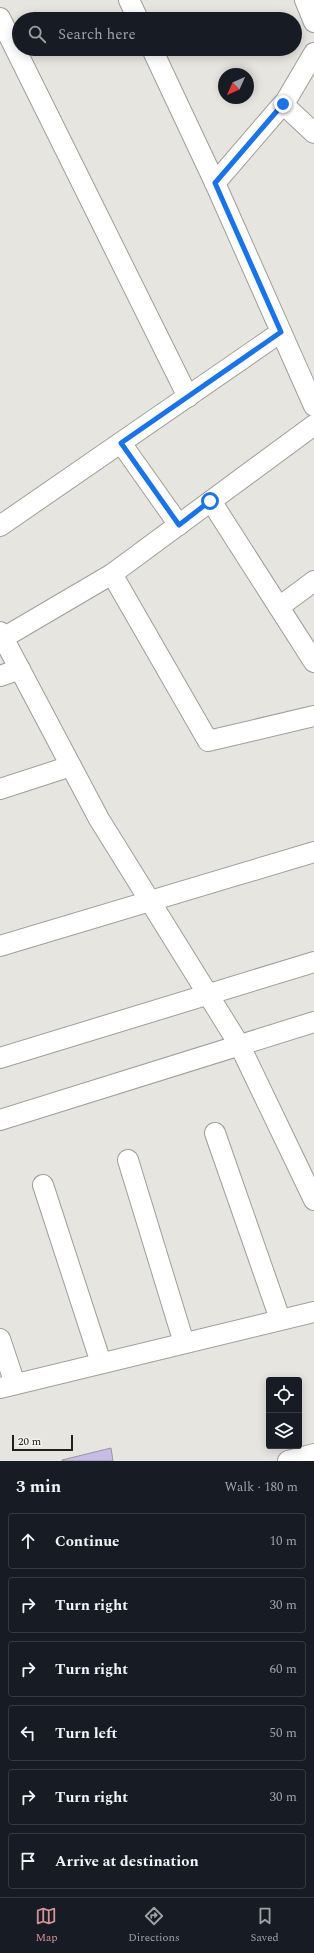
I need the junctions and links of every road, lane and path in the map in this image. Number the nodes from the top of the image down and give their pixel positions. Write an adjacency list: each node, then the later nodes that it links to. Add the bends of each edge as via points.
1 (129, 0): 3 (street)
2 (305, 0): 5 (street)
3 (135, 12)
4 (0, 18): 6 (street)
5 (314, 22)
6 (12, 42)
7 (314, 54): 10 (street)
8 (19, 56): 14 (street)
9 (155, 56): 12 (street)
10 (284, 104): 11 (street); 12 (street)
11 (314, 133)
12 (215, 183): 13 (street)
13 (281, 332): 14 (street); 15 (street)
14 (188, 397): 17 (street)
15 (314, 406)
16 (314, 425): 18 (street)
17 (121, 443): 19 (street); 20 (street)
18 (210, 501): 19 (street); 23 (street)
19 (179, 525): 21 (street)
20 (0, 526)
21 (112, 574): 24 (street); 28 (street, via 208,741)
22 (314, 581): 23 (street)
23 (279, 607): 25 (street)
24 (2, 635): 26 (street)
25 (314, 662)
26 (20, 669): 27 (street); 29 (street)
27 (0, 676)
28 (314, 716)
29 (71, 766): 30 (street); 32 (street, via 99,819)
30 (0, 789)
31 (314, 852): 32 (street)
32 (149, 900): 33 (street); 35 (street)
33 (0, 946)
34 (314, 962): 35 (street)
35 (207, 994): 37 (street); 38 (street)
36 (314, 1022): 37 (street)
37 (240, 1046): 39 (street); 42 (street)
38 (0, 1058)
39 (0, 1120)
40 (216, 1133): 46 (street)
41 (128, 1160): 48 (street)
42 (308, 1172): 44 (street)
43 (43, 1185): 49 (street)
44 (314, 1200)
45 (314, 1312): 46 (street)
46 (280, 1320): 48 (street)
47 (0, 1339): 50 (street)
48 (184, 1343): 49 (street)
49 (101, 1363): 50 (street)
50 (8, 1386)
51 (314, 1454): 52 (street)
52 (288, 1461)

